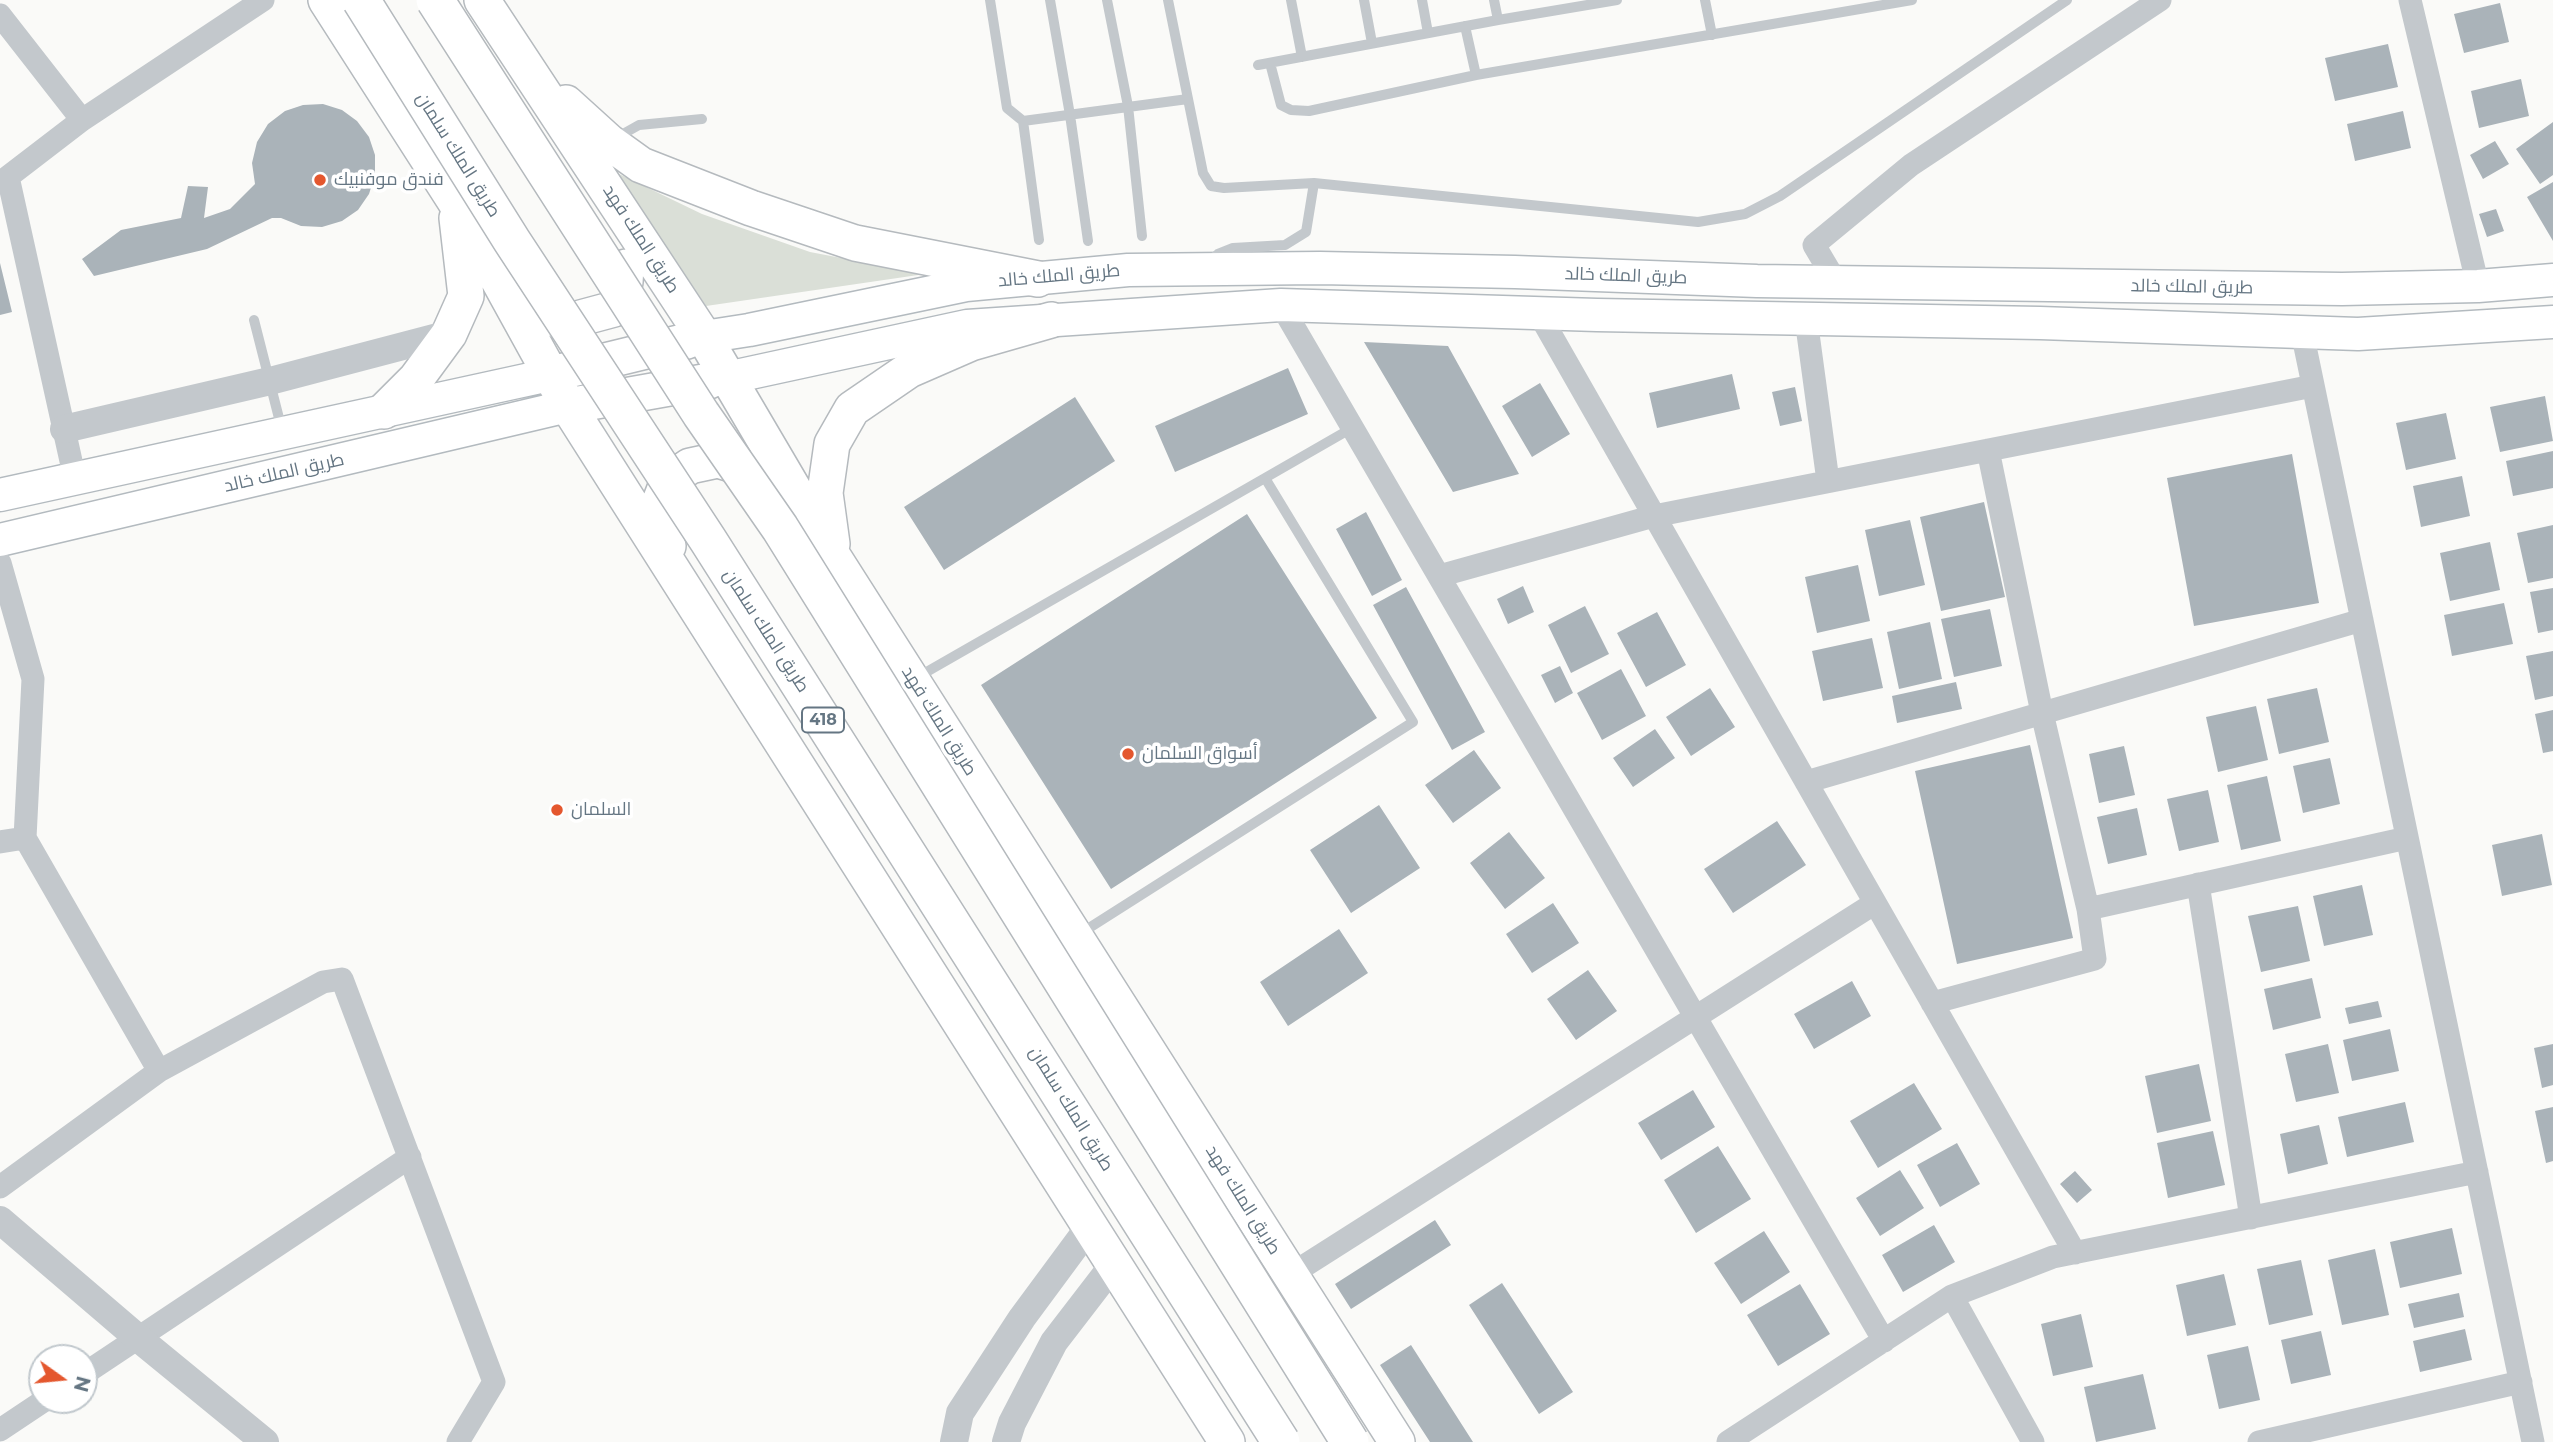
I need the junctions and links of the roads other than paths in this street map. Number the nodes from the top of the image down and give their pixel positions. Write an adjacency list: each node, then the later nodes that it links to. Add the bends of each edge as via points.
1 (263, 0): 33 (street)
2 (326, 0): 38 (main road)
3 (361, 0): 111 (highway, طريق الملك سلمان / 418, bridge)
4 (435, 0): 112 (highway, bridge, via 701,414 780,528)
5 (990, 0): 34 (lane, via 1007,108)
6 (1050, 0): 31 (lane)
7 (1107, 0): 30 (lane)
8 (1168, 0): 29 (lane)
9 (1291, 0): 26 (lane)
10 (1364, 0): 25 (lane)
11 (1422, 0): 23 (lane)
12 (1494, 0): 21 (lane)
13 (1617, 0): 21 (lane)
14 (1704, 0): 24 (lane)
15 (1912, 0): 24 (lane)
16 (2067, 0): 37 (lane, via 1780,196 1745,214 1698,222)
17 (2160, 0): 45 (street, via 1911,165 1814,245)
18 (2410, 0): 46 (street)
19 (490, 9): 27 (main road, طريق الملك فهد)
20 (0, 15): 33 (street)
21 (1498, 20): 22 (lane)
22 (1465, 26): 23 (lane); 28 (lane)
23 (1428, 33): 25 (lane)
24 (1712, 35): 28 (lane)
25 (1372, 43): 26 (lane)
26 (1301, 57): 28 (lane, via 1264,64 1281,105 1291,110 1308,111)
27 (529, 70): 35 (main road); 38 (main road, via 627,247 625,282 614,309 562,323 541,309 521,295); 55 (main road, طريق الملك فهد)
28 (1476, 75)
29 (1188, 100): 30 (lane); 37 (lane, via 1203,173 1211,186)
30 (1128, 106): 31 (lane); 39 (lane)
31 (1070, 115): 34 (lane); 41 (lane)
32 (702, 119): 35 (lane, via 639,125)
33 (82, 120): 36 (street)
34 (1023, 121): 40 (lane)
35 (609, 142): 43 (main road, via 641,165 855,243)
36 (4, 180): 63 (street)
37 (1314, 183): 42 (lane, via 1306,232 1285,244 1233,248)
38 (455, 201): 54 (main road, via 466,296); 56 (main road)
39 (1142, 236)
40 (1039, 240)
41 (1088, 241)
42 (1201, 269): 43 (main road, طريق الملك خالد); 45 (main road, طريق الملك خالد)
43 (1038, 279): 55 (main road, طريق الملك خالد, via 966,285)
44 (2553, 280): 46 (main road, طريق الملك خالد)
45 (1836, 282): 46 (main road, طريق الملك خالد, via 2342,289)
46 (2478, 286)
47 (1281, 305): 48 (main road); 51 (main road); 62 (street)
48 (1539, 314): 49 (main road); 70 (street)
49 (1806, 319): 53 (main road); 68 (street)
50 (254, 320): 58 (lane)
51 (1051, 320): 57 (main road, via 967,326); 72 (main road, via 971,343 909,370 852,409 832,444 825,493)
52 (2553, 322): 53 (main road, via 2357,334)
53 (2302, 332): 59 (street)
54 (449, 334): 58 (street); 61 (main road, via 416,379)
55 (704, 337): 56 (main road); 57 (main road, طريق الملك فهد)
56 (549, 375): 60 (main road); 61 (main road)
57 (727, 378): 60 (main road); 72 (main road, طريق الملك فهد)
58 (270, 381): 63 (street); 64 (lane)
59 (2313, 386): 65 (street); 75 (street)
60 (568, 407): 71 (main road, طريق الملك خالد); 76 (main road)
61 (384, 411): 64 (main road)
62 (1352, 428): 67 (lane); 74 (street)
63 (64, 429): 66 (street)
64 (283, 433): 66 (main road)
65 (1988, 450): 68 (street); 78 (street)
66 (75, 478): 69 (main road)
67 (1265, 478): 77 (lane); 86 (lane, via 1413,722)
68 (1828, 481): 70 (street)
69 (0, 495)
70 (1654, 516): 74 (street); 79 (street)
71 (0, 540)
72 (832, 555): 76 (main road, via 763,473 718,460 690,466 668,481 654,517); 77 (main road, طريق الملك فهد)
73 (0, 563): 80 (street, via 33,679)
74 (1439, 576): 88 (street)
75 (2362, 620): 78 (street); 81 (street)
76 (707, 626): 95 (main road)
77 (913, 680): 86 (main road, طريق الملك فهد)
78 (2042, 713): 79 (street); 85 (street)
79 (1806, 782): 84 (street)
80 (25, 838): 82 (street); 89 (street)
81 (2407, 838): 83 (street); 91 (street)
82 (0, 842)
83 (2198, 884): 85 (street); 93 (street)
84 (1875, 903): 87 (street); 88 (street)
85 (2088, 909): 87 (street, via 2095,959)
86 (1076, 937): 98 (main road, طريق الملك فهد)
87 (1932, 1003): 96 (street)
88 (1696, 1017): 98 (street); 101 (street)
89 (159, 1071): 90 (street, via 323,982 342,979); 92 (street)
90 (410, 1157): 100 (street); 107 (street, via 494,1382)
91 (2477, 1172): 93 (street); 103 (street)
92 (0, 1187)
93 (2251, 1218): 96 (street)
94 (0, 1220): 100 (street)
95 (1090, 1226): 97 (main road); 108 (street, via 960,1413)
96 (2075, 1253): 99 (street)
97 (1114, 1264): 109 (street, via 1054,1342); 110 (main road)
98 (1290, 1275): 113 (main road, طريق الملك فهد)
99 (1952, 1296): 101 (street); 115 (street)
100 (138, 1338): 102 (street); 106 (street)
101 (1884, 1341): 114 (street)
102 (98, 1365)
103 (2521, 1382): 116 (street); 117 (street)
104 (28, 1411): 105 (street)
105 (0, 1430)
106 (265, 1442)
107 (458, 1442)
108 (954, 1442)
109 (1006, 1442)
110 (1227, 1442)
111 (1281, 1442)
112 (1350, 1442)
113 (1397, 1442)
114 (1728, 1442)
115 (2033, 1442)
116 (2259, 1442)
117 (2533, 1442)

